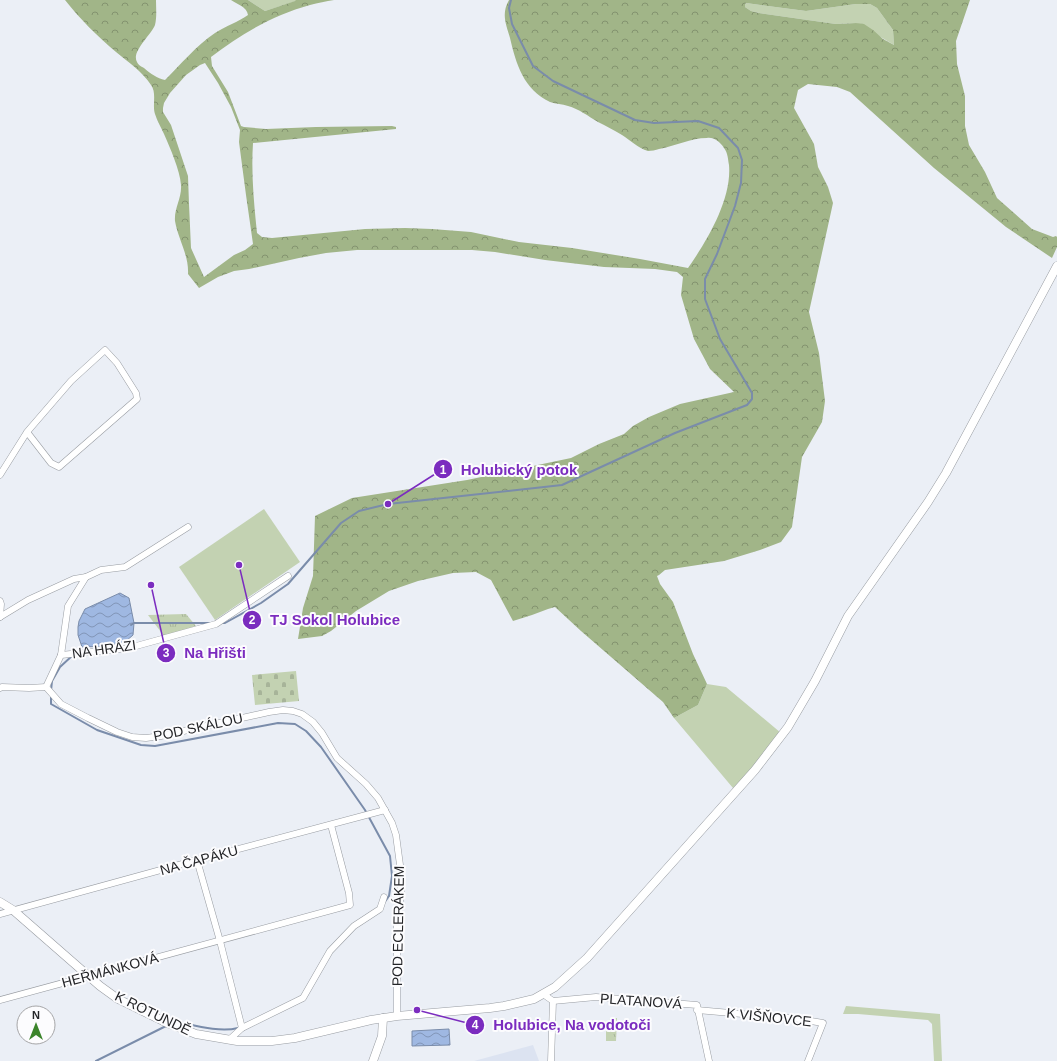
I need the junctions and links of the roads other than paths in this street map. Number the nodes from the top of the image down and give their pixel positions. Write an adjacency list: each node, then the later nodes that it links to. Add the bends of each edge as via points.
1 (1057, 266): 22 (street, K ROTUNDĚ, via 946,473 848,616 788,727 755,770 587,958 555,987)
2 (27, 432): 2 (street, via 51,463 59,467 137,399 136,394 118,363 105,350 71,381); 3 (street)
3 (0, 475)
4 (188, 527): 6 (street, via 125,567 101,570)
5 (288, 576): 9 (street, NA HRÁZI, via 216,624 128,648)
6 (86, 577): 8 (street, via 74,579 28,600); 9 (street, NA HRÁZI, via 68,606)
7 (0, 601): 8 (street)
8 (0, 618)
9 (61, 654): 10 (street, NA HRÁZI)
10 (46, 687): 11 (street); 12 (street, POD SKÁLOU, via 61,704 132,737 146,738)
11 (0, 688)
12 (269, 712): 13 (street, POD ECLERÁKEM, via 293,711 313,722 337,758 366,784)
13 (386, 810): 14 (street, NA ČAPÁKU); 26 (street, POD ECLERÁKEM, via 396,835 400,864)
14 (331, 825): 15 (street, NA ČAPÁKU); 20 (street, HEŘMÁNKOVÁ, via 349,892 350,905)
15 (197, 860): 18 (street, NA ČAPÁKU); 20 (street)
16 (384, 897): 28 (street, via 380,909 354,926 330,950 303,998)
17 (0, 902): 18 (street, K ROTUNDĚ)
18 (13, 910): 19 (street, NA ČAPÁKU); 21 (street, K ROTUNDĚ)
19 (0, 914)
20 (220, 940): 21 (street, HEŘMÁNKOVÁ); 28 (street)
21 (90, 976): 23 (street, HEŘMÁNKOVÁ); 29 (street, K ROTUNDĚ, via 118,999 167,1023 196,1034)
22 (543, 994): 24 (street); 26 (street, K ROTUNDĚ, via 534,999 504,1006)
23 (0, 1000)
24 (553, 1001): 25 (street, PLATANOVÁ, via 596,997 697,1005); 31 (street)
25 (697, 1010): 32 (street, PLATANOVÁ); 33 (street, K VIŠŇOVCE, via 823,1023)
26 (397, 1016): 27 (street, K ROTUNDĚ)
27 (383, 1018): 29 (street, K ROTUNDĚ, via 295,1038 272,1041); 30 (street, via 382,1036)
28 (242, 1028): 29 (street)
29 (229, 1040)
30 (373, 1061)
31 (551, 1061)
32 (709, 1061)
33 (808, 1061)

